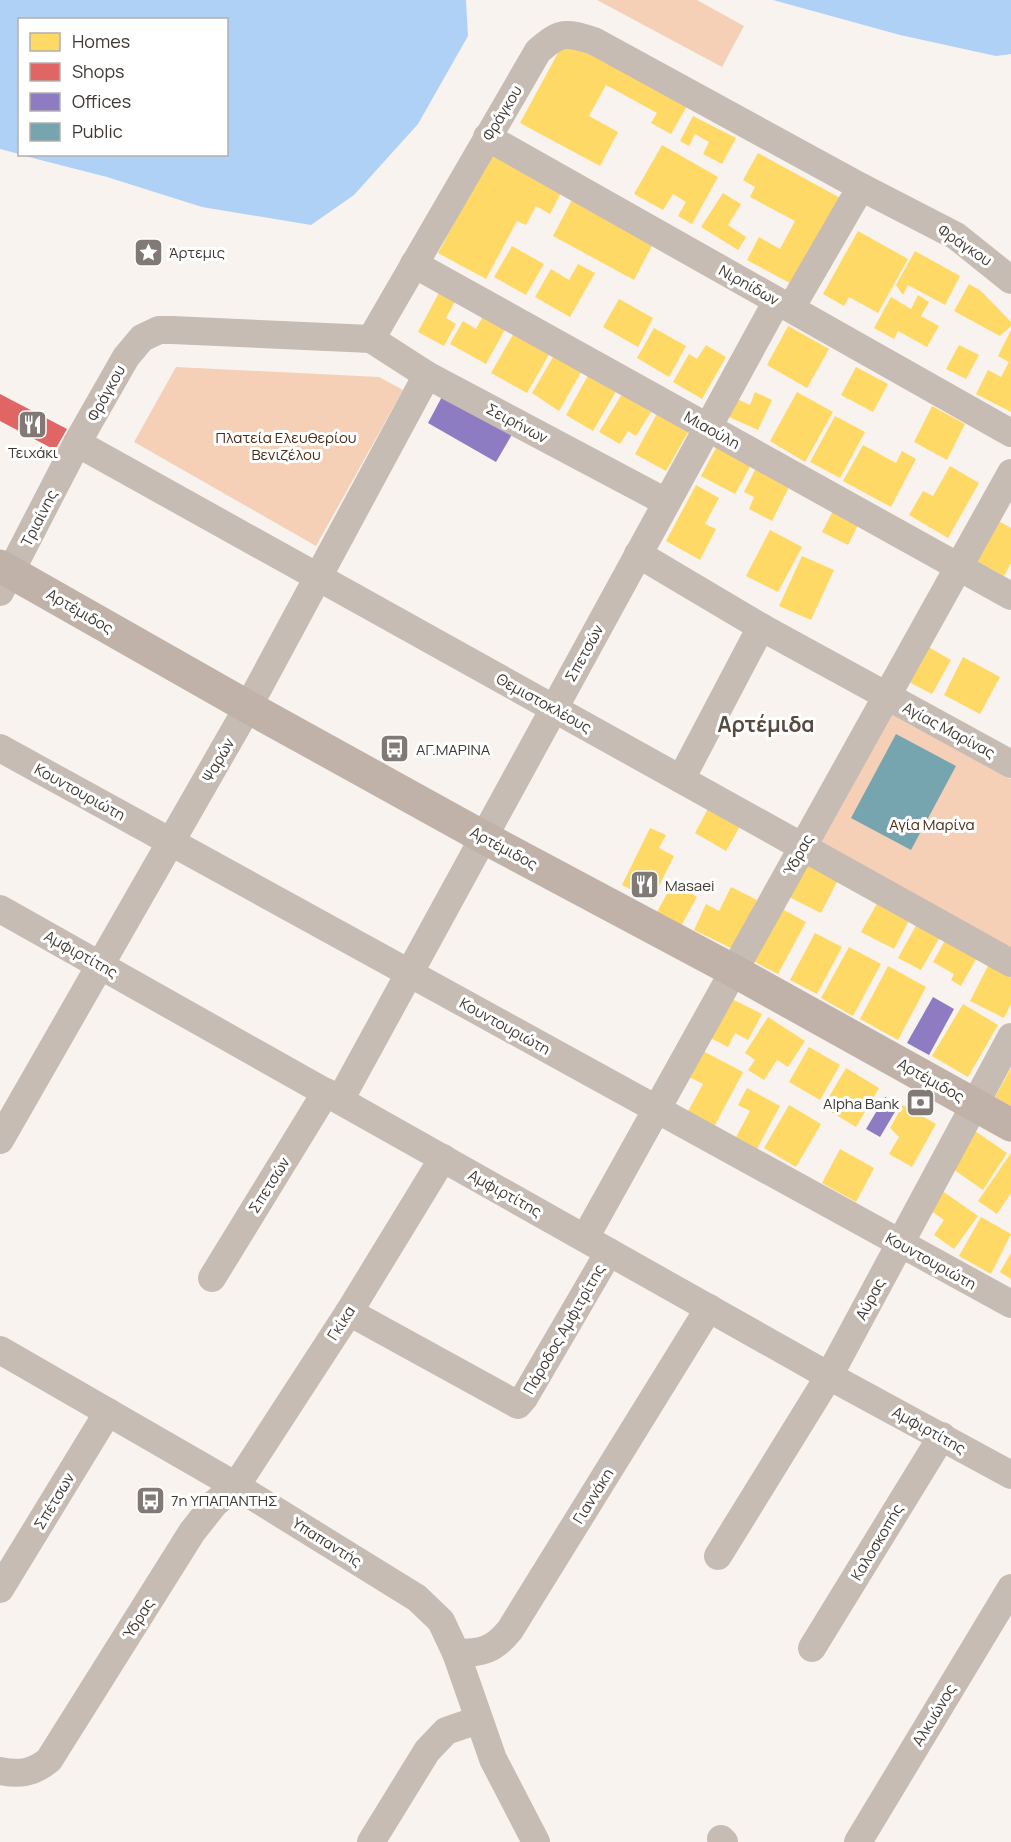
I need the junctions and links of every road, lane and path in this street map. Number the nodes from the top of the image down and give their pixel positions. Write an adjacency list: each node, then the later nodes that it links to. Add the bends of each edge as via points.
1 (487, 137): 2 (street, Φράγκου, via 538,51 554,37 573,34 594,41); 3 (street, Φράγκου); 5 (street, Νιρηίδων)
2 (861, 187): 4 (street, Φράγκου, via 956,236); 5 (street, Σπετσών)
3 (414, 264): 6 (street, Φράγκου); 8 (street, Μιαούλη)
4 (1011, 280)
5 (784, 305): 8 (street, Σπετσών); 9 (street, Νιρηίδων)
6 (371, 339): 7 (street, Σειρήνων); 10 (street, Φράγκου, via 159,330 133,347)
7 (427, 375): 12 (street, Σειρήνων); 16 (street, Ψαρών)
8 (707, 428): 12 (street, Σπετσών); 14 (street, Μιαούλη)
9 (1011, 433)
10 (77, 443): 15 (street, Τριαίνης); 16 (street, Θεμιστοκλέους)
11 (1011, 473): 14 (street, Ύδρας)
12 (666, 502): 13 (street, Σπετσών)
13 (638, 554): 18 (street, Αγίας Μαρίνας); 21 (street, Σπετσών)
14 (958, 567): 17 (street, Μιαούλη); 19 (street, Ύδρας)
15 (4, 577): 20 (main road, Αρτέμιδος)
16 (317, 577): 20 (street, Ψαρών); 21 (street, Θεμιστοκλέους)
17 (1011, 596)
18 (761, 627): 19 (street, Αγίας Μαρίνας); 24 (street)
19 (886, 697): 23 (street, Αγίας Μαρίνας); 27 (street, Ύδρας)
20 (248, 707): 25 (main road, Αρτέμιδος); 26 (street, Ψαρών)
21 (554, 708): 24 (street, Θεμιστοκλέους); 25 (street, Σπετσών)
22 (0, 748): 26 (street, Κουντουριώτη)
23 (1011, 764)
24 (681, 779): 27 (street, Θεμιστοκλέους)
25 (483, 837): 31 (main road, Αρτέμιδος); 32 (street, Σπετσών)
26 (171, 843): 30 (street, Ψαρών); 32 (street, Κουντουριώτη)
27 (803, 847): 29 (street, Θεμιστοκλέους); 31 (street, Ύδρας)
28 (4, 919): 30 (street, Αμφιρτίτης)
29 (1011, 963)
30 (102, 966): 34 (street, Αμφιρτίτης); 38 (street, Ψαρών)
31 (734, 970): 35 (main road, Αρτέμιδος); 36 (street, Ύδρας)
32 (409, 974): 34 (street, Σπετσών); 36 (street, Κουντουριώτη)
33 (1011, 1037): 35 (street, Αύρας)
34 (333, 1096): 39 (street, Αμφιρτίτης); 42 (street, Σπετσών)
35 (975, 1104): 37 (main road, Αρτέμιδος); 40 (street, Αύρας)
36 (657, 1110): 40 (street, Κουντουριώτη); 41 (street, Ύδρας)
37 (1011, 1125)
38 (0, 1140)
39 (443, 1158): 41 (street, Αμφιρτίτης); 45 (street, Γκίκα)
40 (900, 1243): 43 (street, Κουντουριώτη); 47 (street, Αύρας)
41 (597, 1245): 44 (street, Αμφιρτίτης); 45 (street, Πάροδος Αμφιτρίτης, via 518,1405)
42 (212, 1278)
43 (1011, 1304)
44 (709, 1308): 47 (street, Αμφιρτίτης); 56 (street, Γιαννάκη, via 510,1630 490,1649)
45 (349, 1312): 51 (street, Γκίκα)
46 (0, 1350): 48 (street, Υπαπαντής)
47 (829, 1376): 49 (street, Αμφιρτίτης); 52 (street, Αύρας)
48 (108, 1412): 51 (street, Υπαπαντής); 54 (street, Σπέτσων)
49 (942, 1436): 50 (street, Αμφιρτίτης); 55 (street, Καλοσκοπής)
50 (1011, 1475)
51 (236, 1486): 56 (street, Υπαπαντής, via 417,1598 441,1621); 58 (street, Ύδρας, via 215,1503 192,1532 49,1760 29,1773)
52 (718, 1556)
53 (1011, 1588): 61 (street, Αλκυώνος)
54 (0, 1589)
55 (812, 1648)
56 (456, 1653): 57 (street, Υπαπαντής)
57 (478, 1720): 59 (street, via 446,1731 427,1751); 60 (street, Υπαπαντής, via 493,1759)
58 (0, 1771)
59 (371, 1842)
60 (536, 1842)
61 (858, 1842)

